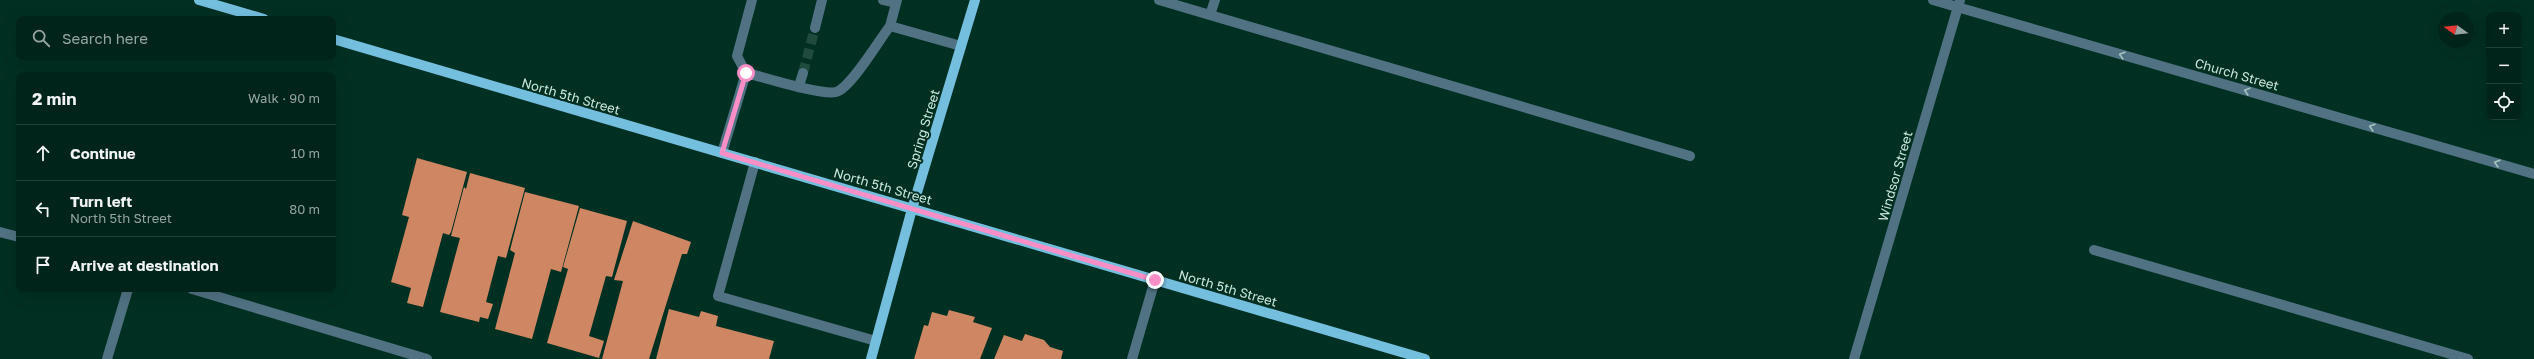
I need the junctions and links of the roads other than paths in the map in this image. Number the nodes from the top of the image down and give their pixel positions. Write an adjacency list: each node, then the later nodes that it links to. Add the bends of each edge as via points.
1 (199, 0): 12 (main road)
2 (752, 0): 18 (street, via 737,56)
3 (822, 0): 14 (street)
4 (882, 0): 9 (street)
5 (975, 0): 16 (main road, Spring Street)
6 (1159, 0): 11 (street)
7 (1215, 0): 11 (street)
8 (1933, 0): 10 (street, Church Street)
9 (896, 2): 13 (street)
10 (1959, 4): 23 (street, Church Street, one-way to 10); 37 (street, Windsor Street)
11 (1210, 15): 21 (street)
12 (254, 16)
13 (890, 26): 16 (street); 19 (street, via 847,85 836,92)
14 (815, 28)
15 (336, 40): 20 (main road, North 5th Street)
16 (961, 46): 24 (main road, Spring Street)
17 (803, 72): 19 (street)
18 (746, 73): 19 (street); 20 (street)
19 (799, 86)
20 (722, 153): 22 (main road, North 5th Street)
21 (1690, 156)
22 (755, 162): 24 (main road, North 5th Street); 31 (street, via 718,296)
23 (2534, 174)
24 (912, 209): 28 (main road, North 5th Street); 31 (main road, Spring Street)
25 (0, 232): 26 (street)
26 (16, 236)
27 (2094, 250): 38 (street)
28 (1155, 280): 35 (street); 36 (main road, North 5th Street)
29 (127, 292): 32 (street)
30 (202, 292): 33 (street)
31 (876, 341): 34 (main road, Spring Street)
32 (108, 359)
33 (427, 359)
34 (871, 359)
35 (1132, 359)
36 (1424, 359)
37 (1854, 359)
38 (2468, 359)

